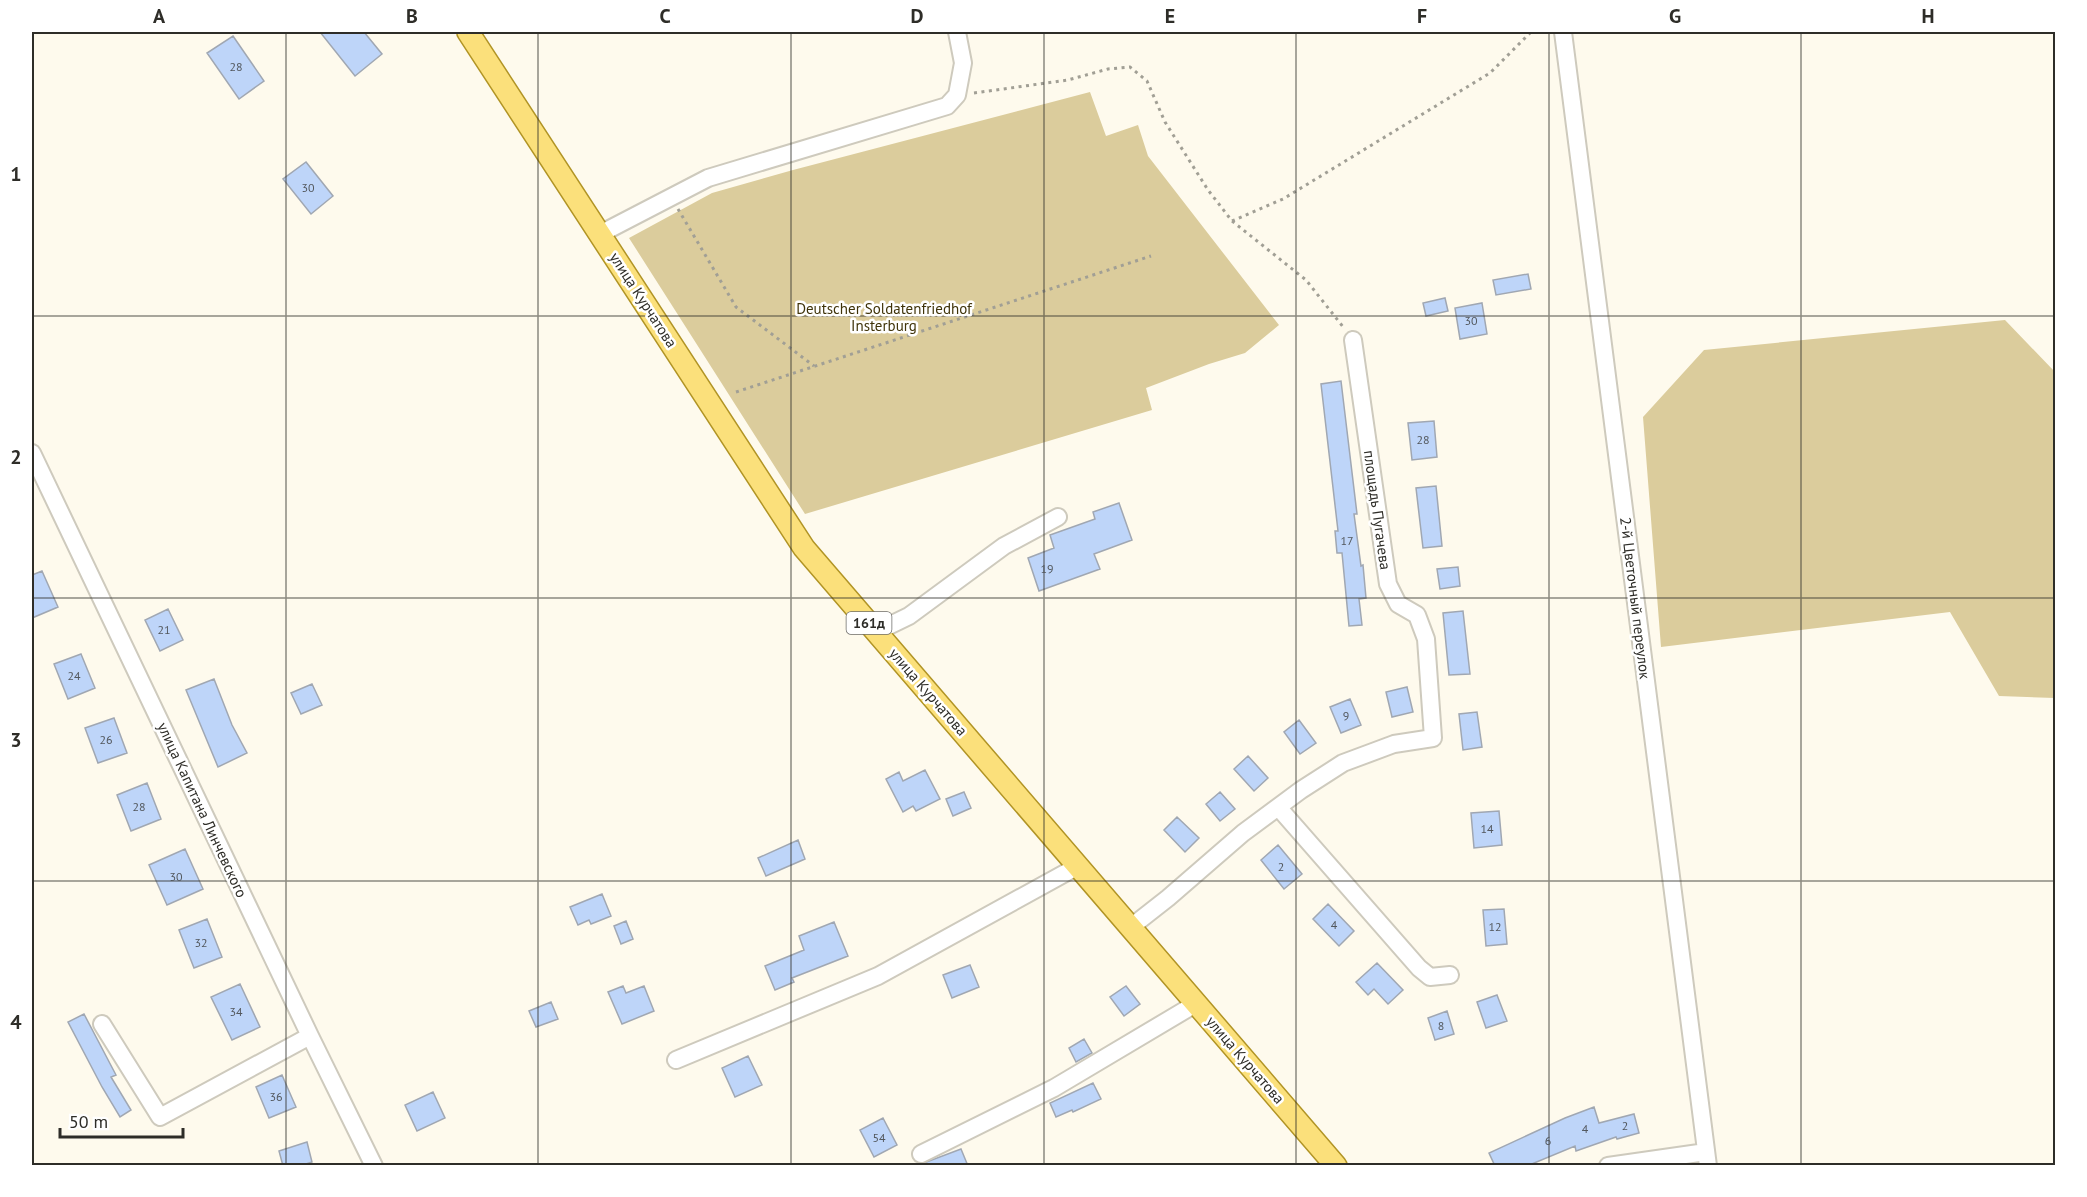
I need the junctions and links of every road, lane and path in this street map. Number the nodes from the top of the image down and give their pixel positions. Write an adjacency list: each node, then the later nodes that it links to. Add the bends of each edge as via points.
1 (468, 32): 8 (main road, улица Курчатова / 161д)
2 (957, 32): 5 (street, via 963,63)
3 (1531, 32): 7 (path, via 1490,73 1283,199)
4 (1563, 32): 25 (street, 2-й Цветочный переулок)
5 (957, 95): 6 (street, via 947,106 708,178); 7 (path, via 1130,67 1147,81 1165,122)
6 (671, 198): 8 (street); 11 (path, via 736,307)
7 (1232, 221): 10 (path, via 1306,280)
8 (600, 234): 15 (main road, улица Курчатова / 161д, via 804,548)
9 (1151, 256): 11 (path)
10 (1353, 340): 16 (street, площадь Пугачева, via 1388,584 1398,604 1417,615 1425,639 1433,738 1394,744 1343,763)
11 (814, 366): 12 (path)
12 (736, 393)
13 (32, 453): 22 (street, улица Капитана Линчевского)
14 (1058, 518): 15 (street, via 1004,546 909,616)
15 (876, 632): 17 (main road, улица Курчатова / 161д)
16 (1278, 807): 18 (street); 19 (street, via 1419,968 1430,977)
17 (1078, 866): 18 (main road, улица Курчатова / 161д); 23 (street, via 878,976)
18 (1131, 927): 20 (main road, улица Курчатова / 161д)
19 (1450, 975)
20 (1197, 1003): 24 (street, via 1054,1088); 27 (main road, улица Курчатова / 161д)
21 (102, 1024): 22 (street, via 160,1118)
22 (310, 1036): 26 (street, улица Капитана Линчевского)
23 (676, 1060)
24 (921, 1154)
25 (1707, 1159): 28 (street)
26 (374, 1166)
27 (1336, 1166)
28 (1608, 1166)

